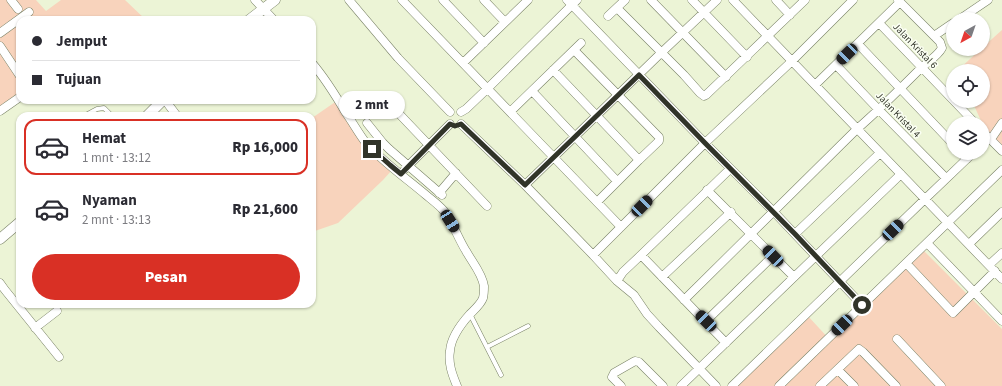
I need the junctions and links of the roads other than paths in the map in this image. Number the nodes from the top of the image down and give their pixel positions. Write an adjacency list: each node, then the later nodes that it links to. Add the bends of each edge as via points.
1 (11, 0): 21 (street)
2 (255, 0): 22 (street)
3 (275, 0): 22 (street)
4 (349, 0): 72 (street, via 398,58)
5 (402, 0): 47 (street)
6 (444, 0): 39 (street)
7 (484, 0): 32 (street)
8 (527, 0): 32 (street)
9 (625, 0): 20 (street)
10 (651, 0): 36 (street)
11 (692, 0): 25 (street)
12 (717, 0): 25 (street)
13 (733, 0): 37 (street)
14 (776, 0): 26 (street)
15 (805, 0): 26 (street)
16 (853, 0): 46 (street)
17 (988, 0): 24 (street)
18 (899, 1): 33 (street); 38 (street)
19 (572, 2): 53 (street); 56 (street)
20 (617, 8): 30 (street); 44 (street)
21 (18, 9)
22 (263, 9): 28 (street); 29 (street)
23 (29, 12): 27 (street)
24 (970, 12)
25 (704, 13): 36 (street); 45 (street)
26 (790, 15): 37 (street)
27 (23, 16)
28 (254, 16)
29 (270, 16)
30 (608, 16)
31 (16, 21): 35 (street)
32 (505, 22): 39 (street)
33 (879, 23): 41 (street); 50 (street, Jalan Kristal 6)
34 (946, 28): 38 (street)
35 (0, 33)
36 (682, 33): 44 (street); 54 (street)
37 (768, 36): 45 (street); 46 (street)
38 (934, 36): 50 (street, via 942,48)
39 (484, 43): 47 (street)
40 (581, 43): 43 (street)
41 (858, 44): 48 (street); 57 (street)
42 (0, 46): 51 (street)
43 (574, 50): 52 (street); 60 (street)
44 (661, 53): 53 (street); 54 (street, via 704,96)
45 (747, 57): 54 (street)
46 (792, 61): 55 (street); 86 (street)
47 (463, 63): 56 (street)
48 (836, 65): 55 (street); 66 (street, Jalan Kristal 4)
49 (316, 68): 97 (street, via 366,143)
50 (922, 68): 57 (street); 59 (street, Jalan Kristal 6)
51 (16, 70)
52 (553, 70): 58 (street); 75 (street)
53 (639, 75): 60 (street); 86 (street)
54 (726, 77)
55 (815, 85): 81 (street)
56 (487, 89): 73 (street); 74 (street)
57 (900, 89): 66 (street); 84 (street)
58 (532, 91): 74 (street); 83 (street)
59 (946, 94)
60 (618, 95): 75 (street); 91 (street, via 659,137 659,141)
61 (384, 98): 87 (street)
62 (16, 100): 67 (street)
63 (160, 104): 70 (street)
64 (167, 104): 71 (street)
65 (960, 108): 76 (street, Jalan Kristal 6)
66 (879, 110): 81 (street); 99 (street, Jalan Kristal 4)
67 (0, 111)
68 (91, 112): 69 (lane, via 104,108)
69 (108, 112)
70 (150, 112)
71 (174, 112)
72 (450, 112): 73 (street); 79 (street)
73 (461, 112): 80 (street, via 464,118)
74 (510, 112): 90 (street)
75 (596, 116): 83 (street); 91 (street)
76 (968, 116)
77 (367, 123): 93 (street, via 383,143)
78 (1002, 123): 82 (street)
79 (450, 124): 80 (street); 87 (street)
80 (461, 124): 101 (street)
81 (857, 129): 89 (street); 107 (street)
82 (990, 134)
83 (575, 136): 90 (street); 100 (street)
84 (946, 137)
85 (990, 141): 88 (street)
86 (705, 143): 94 (street); 111 (street)
87 (428, 145): 93 (street); 96 (street)
88 (1002, 151)
89 (880, 153): 98 (street); 113 (street)
90 (553, 158): 101 (street); 104 (street)
91 (639, 160): 100 (street)
92 (962, 160): 99 (street)
93 (408, 165): 96 (street, via 440,194); 97 (street)
94 (730, 169): 102 (street); 107 (street)
95 (1002, 170): 109 (street)
96 (456, 173): 105 (street)
97 (401, 174): 136 (street, via 444,212 475,264 484,292 483,299)
98 (901, 174): 103 (street); 121 (street)
99 (946, 178): 103 (street)
100 (618, 181): 104 (street)
101 (525, 185): 118 (street)
102 (707, 190): 106 (street); 119 (street)
103 (925, 199): 109 (street); 128 (street)
104 (598, 202): 111 (street)
105 (487, 206)
106 (731, 212): 112 (street); 124 (street)
107 (774, 212): 112 (street); 113 (street)
108 (1002, 212): 116 (street)
109 (948, 223): 115 (street); 116 (street)
110 (16, 225): 114 (street)
111 (621, 227): 118 (street)
112 (752, 234): 120 (street); 131 (street)
113 (795, 234): 121 (street)
114 (0, 239)
115 (927, 243): 122 (street); 130 (street)
116 (969, 244): 123 (street)
117 (1002, 253): 123 (street)
118 (592, 255): 127 (street)
119 (641, 255): 124 (street); 127 (street)
120 (773, 256): 125 (street); 137 (street)
121 (816, 256): 125 (street); 128 (street)
122 (906, 263): 130 (street, via 953,313); 133 (street)
123 (992, 268): 126 (street); 130 (street)
124 (662, 278): 131 (street)
125 (794, 278): 142 (street)
126 (1002, 279)
127 (617, 281): 145 (street, via 634,296 647,314)
128 (840, 281): 133 (street); 153 (street)
129 (0, 283): 132 (street)
130 (974, 292): 138 (street)
131 (684, 300): 137 (street)
132 (16, 304)
133 (862, 305): 154 (street)
134 (19, 308): 140 (street)
135 (58, 311): 140 (street)
136 (470, 314): 143 (lane); 148 (street, via 450,345 450,369)
137 (706, 321): 142 (street)
138 (1002, 322)
139 (528, 326): 143 (lane)
140 (35, 328): 144 (street)
141 (897, 339): 158 (street)
142 (726, 343): 145 (street)
143 (487, 347): 147 (lane)
144 (59, 357)
145 (699, 368): 151 (street); 152 (street)
146 (838, 370): 155 (street); 156 (street); 157 (street, via 859,349)
147 (501, 375)
148 (457, 386)
149 (621, 386): 150 (street, via 612,376 635,361)
150 (663, 386)
151 (681, 386)
152 (716, 386)
153 (732, 386)
154 (779, 386)
155 (820, 386)
156 (854, 386)
157 (896, 386)
158 (940, 386)

